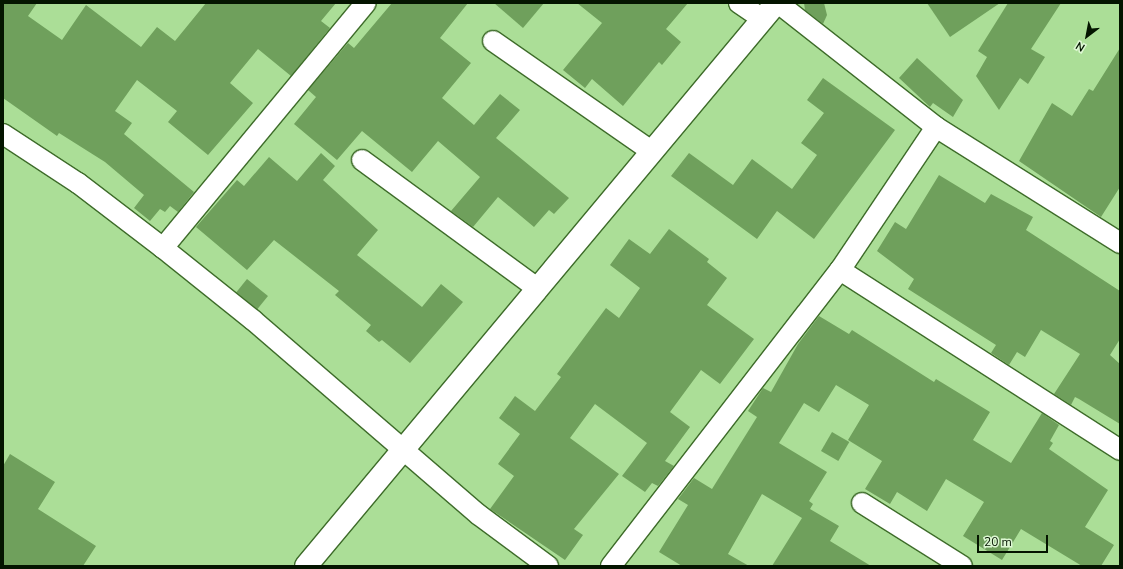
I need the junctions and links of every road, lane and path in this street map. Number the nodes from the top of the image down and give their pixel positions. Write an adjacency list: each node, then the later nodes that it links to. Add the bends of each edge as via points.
1 (366, 3): 10 (street)
2 (739, 3): 3 (street)
3 (772, 8): 5 (street); 7 (street)
4 (493, 41): 7 (street)
5 (936, 127): 9 (street); 11 (street)
6 (3, 134): 10 (street, via 78,182)
7 (650, 150): 12 (street)
8 (362, 160): 12 (street)
9 (1120, 243)
10 (162, 248): 14 (street, via 253,320)
11 (840, 270): 13 (street); 18 (street)
12 (538, 289): 14 (street)
13 (1120, 450)
14 (403, 452): 16 (street); 17 (street, via 479,516)
15 (862, 503): 19 (street)
16 (306, 566)
17 (548, 566)
18 (611, 566)
19 (962, 566)

